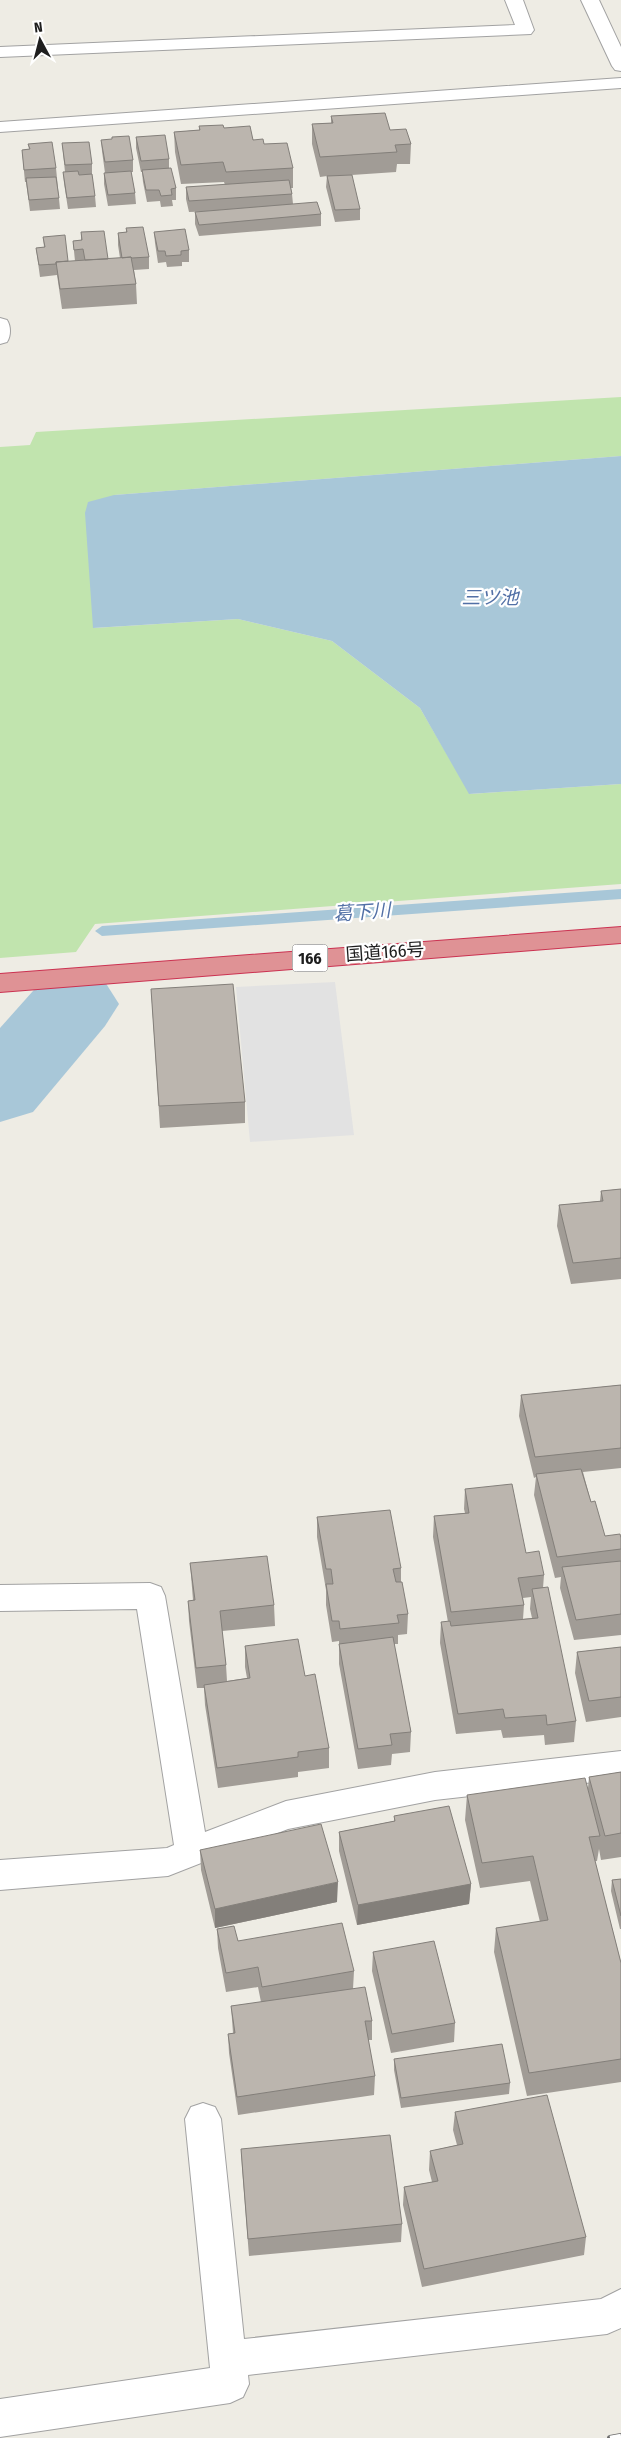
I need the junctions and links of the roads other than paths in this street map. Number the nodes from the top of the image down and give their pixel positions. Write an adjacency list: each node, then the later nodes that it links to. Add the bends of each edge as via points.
1 (514, 0): 3 (street, via 525,30)
2 (590, 0): 4 (street)
3 (0, 52)
4 (621, 66)
5 (621, 83): 6 (street)
6 (0, 127)
7 (0, 324): 8 (street)
8 (0, 338)
9 (621, 935): 10 (highway, 国道166号 / 166)
10 (0, 983)
11 (0, 1598): 13 (street, via 150,1596)
12 (621, 1765): 13 (street, via 435,1786 286,1815)
13 (192, 1852): 14 (street, via 168,1862)
14 (0, 1875)
15 (203, 2119): 17 (street)
16 (621, 2307): 17 (street, via 607,2316)
17 (228, 2359): 18 (street, via 230,2384)
18 (0, 2418)

